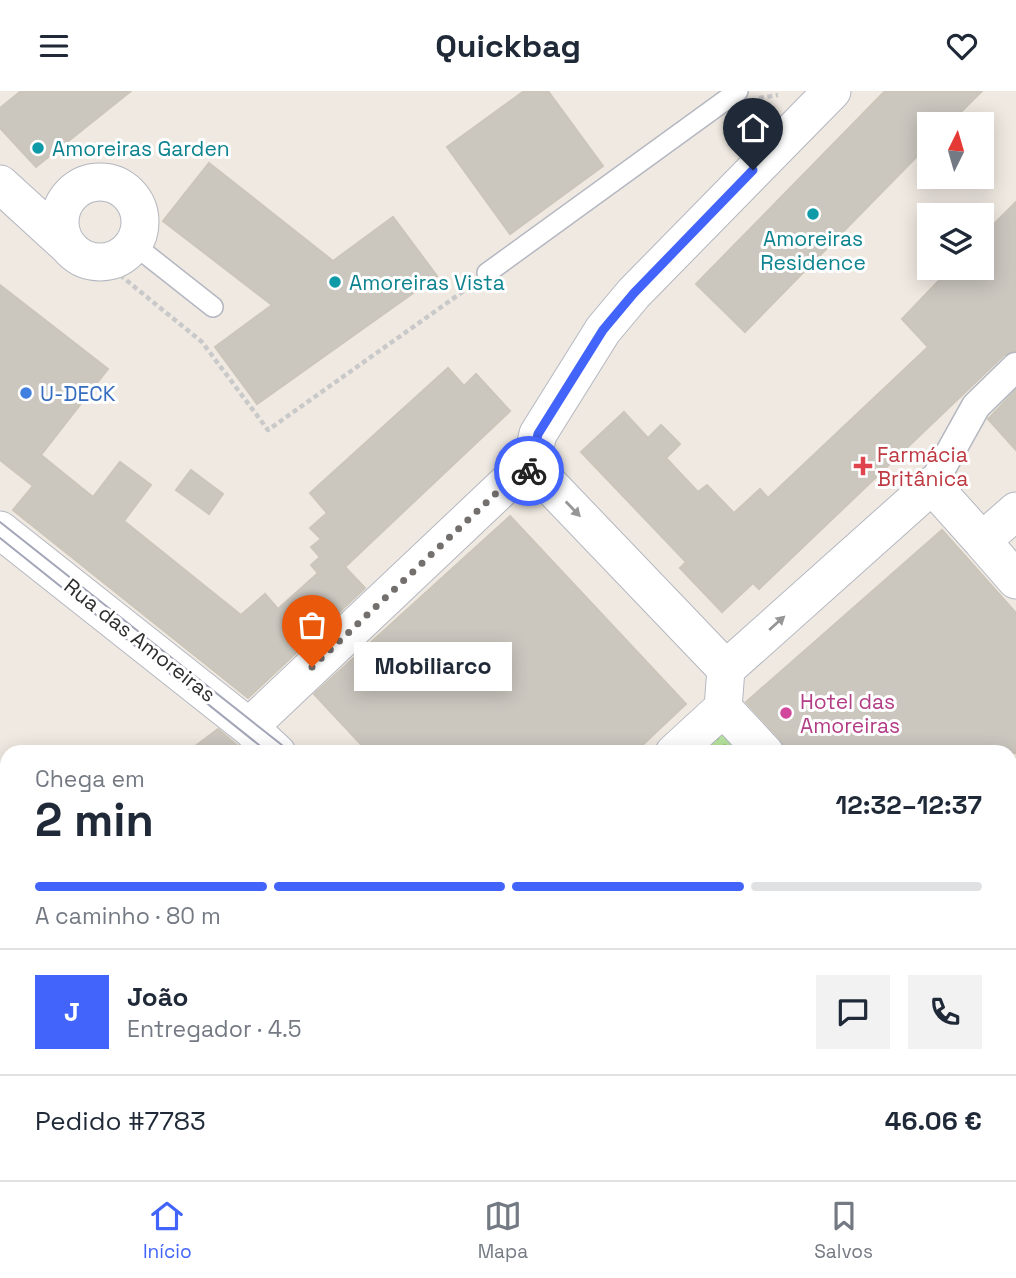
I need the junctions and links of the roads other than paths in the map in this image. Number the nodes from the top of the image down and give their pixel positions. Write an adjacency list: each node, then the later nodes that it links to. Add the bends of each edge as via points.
1 (738, 91): 7 (lane)
2 (832, 91): 10 (street, via 603,330 538,434)
3 (0, 184): 5 (street)
4 (74, 190): 5 (street, via 47,205); 6 (street, via 60,214 65,242); 6 (street, via 101,181 114,184 135,200 141,226)
5 (28, 207): 6 (street)
6 (102, 256): 8 (lane, via 142,251)
7 (487, 273)
8 (213, 307)
9 (1016, 367): 11 (street, via 976,406)
10 (529, 473): 16 (street, one-way to 16, via 547,482); 18 (street, via 506,484)
11 (932, 485): 14 (street); 16 (street, one-way to 11)
12 (1016, 511): 14 (street)
13 (0, 530): 18 (street, Rua das Amoreiras)
14 (982, 541): 15 (street)
15 (1016, 580)
16 (726, 669): 17 (street)
17 (723, 708): 20 (street); 21 (street)
18 (250, 727): 19 (street, Rua das Amoreiras)
19 (269, 745)
20 (683, 745)
21 (758, 745)

